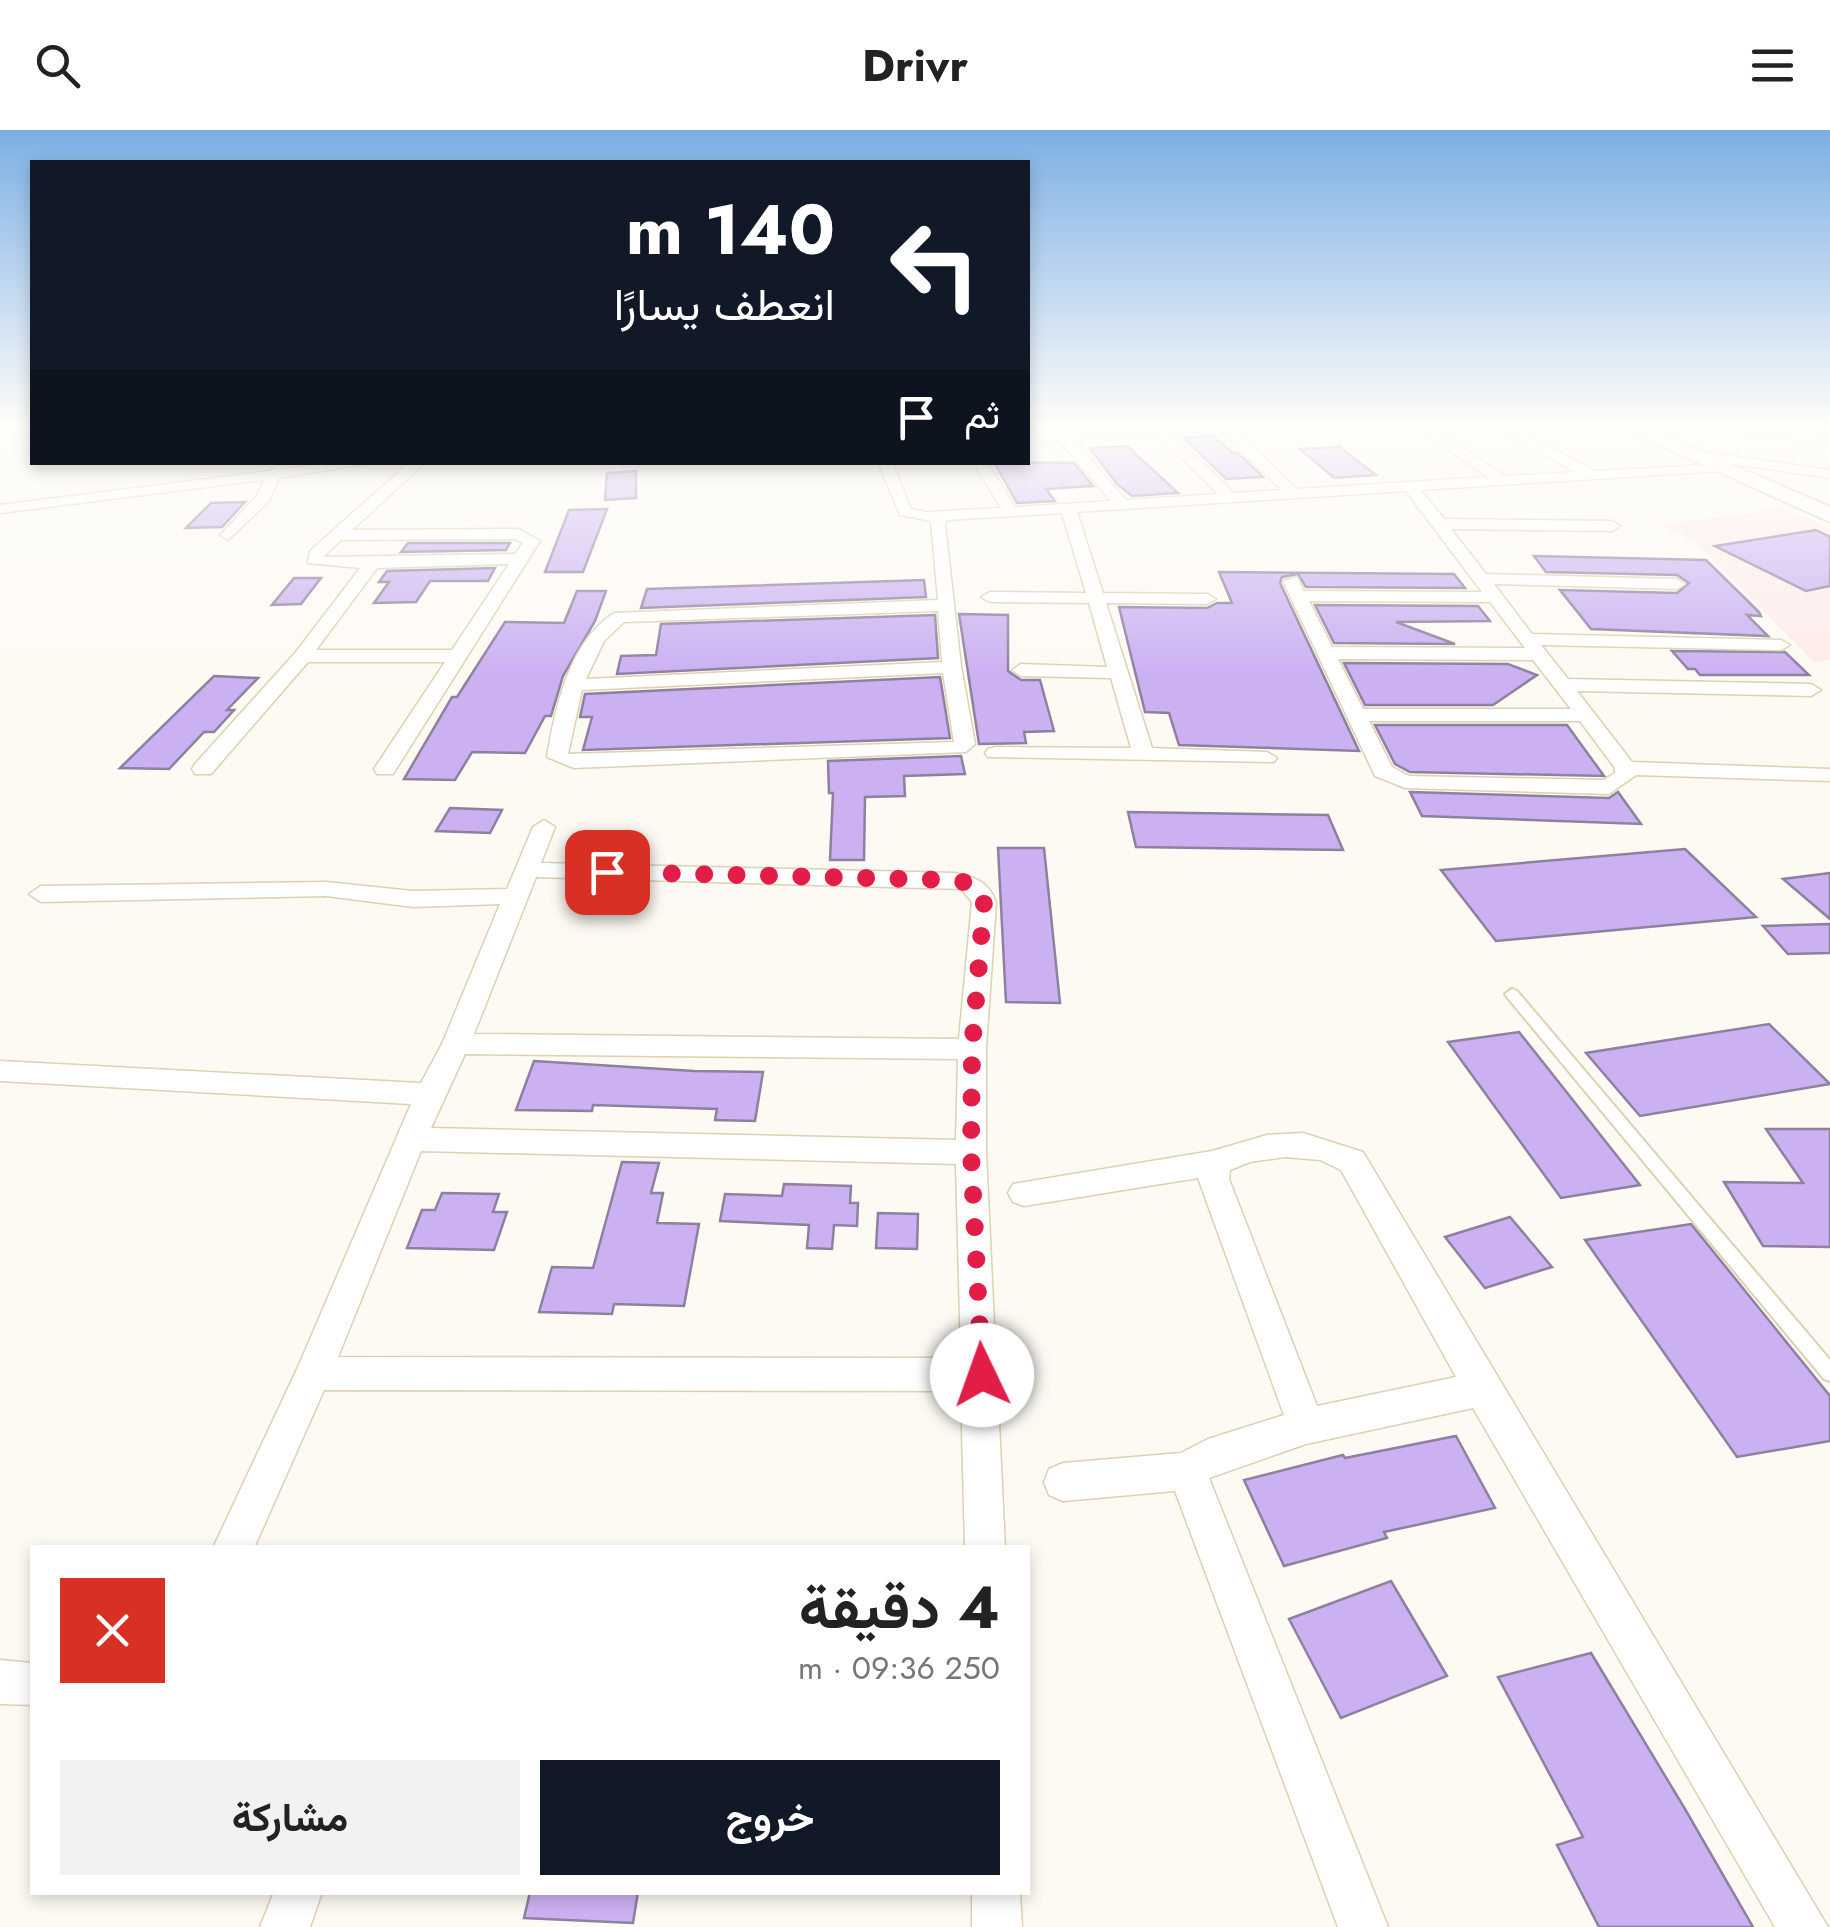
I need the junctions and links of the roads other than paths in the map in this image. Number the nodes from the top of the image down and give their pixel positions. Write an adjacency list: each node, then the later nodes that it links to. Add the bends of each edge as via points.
1 (255, 507): 12 (street)
2 (368, 507): 13 (street)
3 (903, 507): 9 (street, via 916,516)
4 (1007, 507): 8 (street)
5 (1083, 507): 7 (street)
6 (1424, 507): 10 (street)
7 (1068, 508): 8 (street); 20 (street)
8 (1010, 511): 9 (street)
9 (942, 516): 22 (street)
10 (1436, 524): 11 (street); 16 (street)
11 (1612, 526)
12 (228, 534)
13 (336, 535): 14 (street, via 518,534 532,541); 15 (street, via 314,560)
14 (520, 559): 15 (street); 27 (street)
15 (374, 560): 26 (street)
16 (1481, 579): 17 (street); 18 (street)
17 (1677, 584)
18 (1497, 596): 24 (street); 25 (street, via 1296,588)
19 (990, 597): 20 (street)
20 (1097, 597): 21 (street); 30 (street)
21 (1207, 599)
22 (948, 605): 28 (street); 31 (street, via 620,617 591,642)
23 (1781, 645): 24 (street)
24 (1534, 647): 25 (street); 32 (street)
25 (1326, 652): 34 (street)
26 (303, 656): 27 (street); 41 (street)
27 (461, 656): 39 (street)
28 (952, 668): 31 (street); 31 (street, via 963,729 959,748 574,762 558,756)
29 (1022, 670): 30 (street)
30 (1120, 673): 37 (street)
31 (577, 685)
32 (1564, 685): 33 (street); 35 (street)
33 (1811, 690)
34 (1354, 715): 35 (street); 40 (street, via 1383,771 1406,782 1609,787)
35 (1584, 715): 40 (street)
36 (995, 753): 37 (street)
37 (1142, 754): 38 (street)
38 (1267, 758)
39 (385, 768)
40 (1626, 768): 42 (street)
41 (203, 770)
42 (1830, 775)
43 (544, 828): 44 (street)
44 (524, 883): 45 (street, via 413,900 326,889); 47 (street); 48 (street, via 971,884 984,902)
45 (41, 894)
46 (1512, 994): 56 (lane)
47 (456, 1044): 48 (street); 50 (street)
48 (972, 1049): 52 (street)
49 (0, 1071): 50 (street)
50 (430, 1094): 51 (street)
51 (412, 1139): 52 (street); 55 (street)
52 (971, 1152): 57 (street)
53 (1216, 1163): 54 (street); 58 (street, via 1304,1143 1330,1147 1352,1161); 59 (street, via 1213,1178)
54 (1024, 1193)
55 (314, 1373): 57 (street); 62 (street)
56 (1830, 1373)
57 (982, 1375): 63 (street)
58 (1482, 1389): 59 (street); 71 (street)
59 (1306, 1426): 60 (street)
60 (1187, 1470): 61 (street); 70 (street)
61 (1063, 1482)
62 (234, 1545)
63 (985, 1545)
64 (0, 1682): 65 (street)
65 (30, 1684)
66 (297, 1895): 68 (street)
67 (996, 1895): 69 (street)
68 (285, 1927)
69 (997, 1927)
70 (1363, 1927)
71 (1803, 1927)

